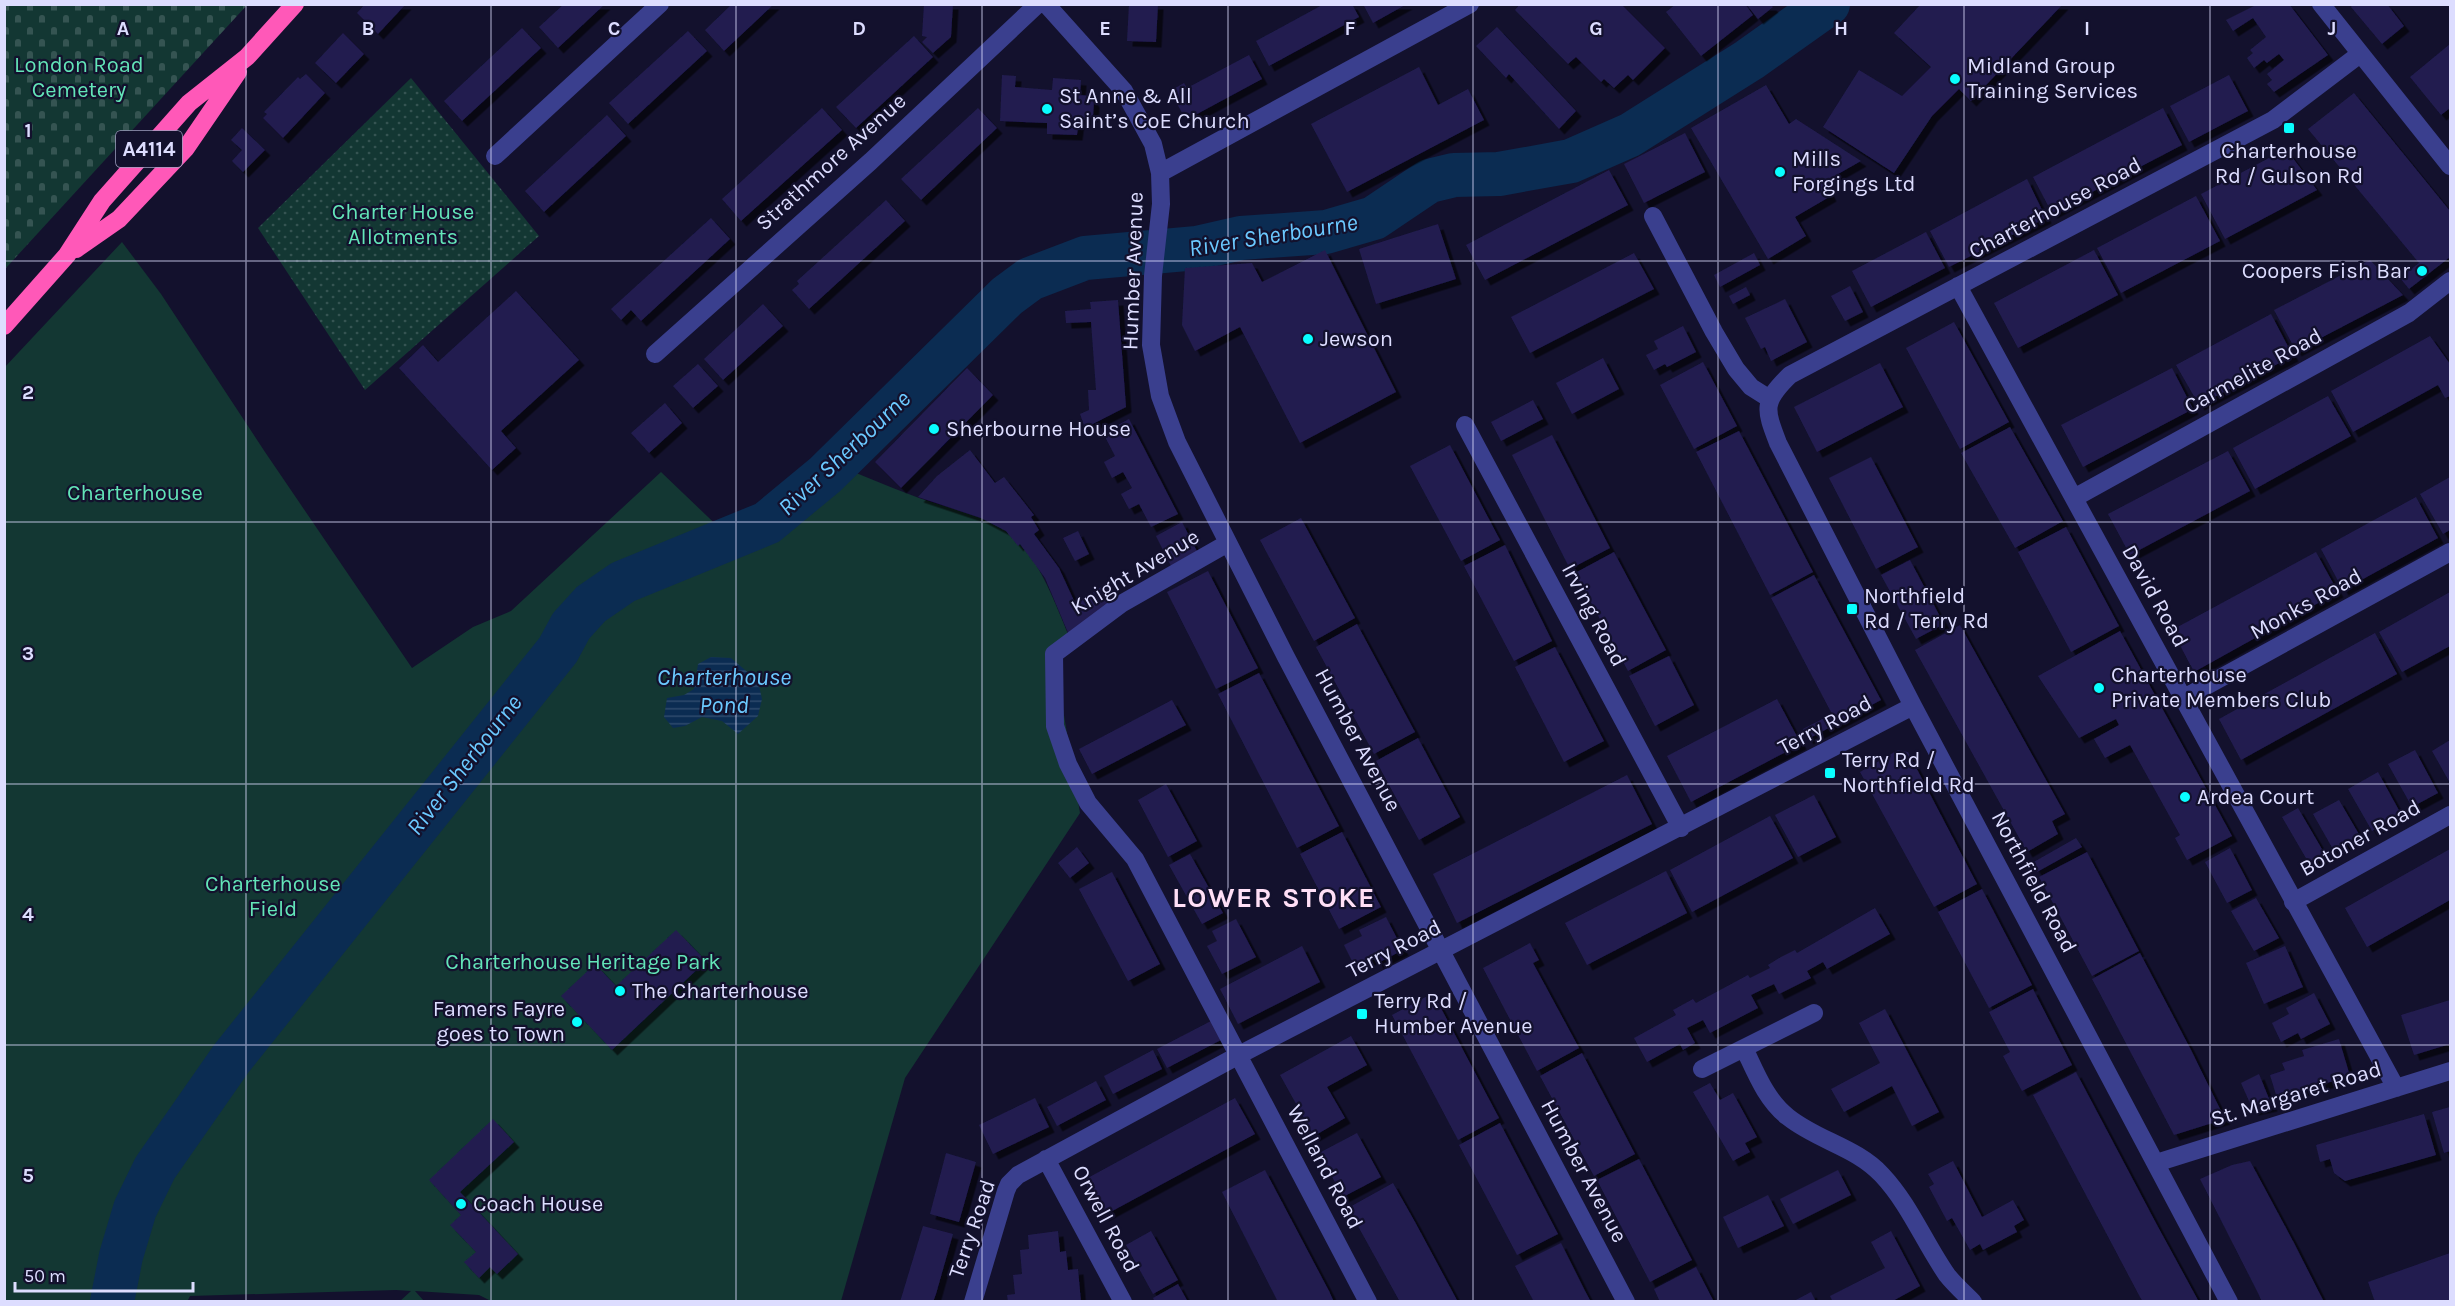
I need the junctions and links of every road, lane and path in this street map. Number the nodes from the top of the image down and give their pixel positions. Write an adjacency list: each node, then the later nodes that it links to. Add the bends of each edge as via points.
1 (296, 4): 8 (highway, A4114)
2 (660, 4): 10 (street)
3 (1038, 4): 18 (street, Strathmore Avenue)
4 (1046, 4): 12 (street, Humber Avenue, via 1124,91 1153,144)
5 (1470, 4): 12 (street)
6 (2321, 4): 7 (street)
7 (2360, 54): 9 (street); 16 (street, Charterhouse Road, via 2270,122)
8 (247, 57): 14 (highway, A4114, via 184,109 102,201); 14 (highway, A4114, via 186,148 120,219)
9 (2444, 144): 11 (street)
10 (495, 156)
11 (2451, 166)
12 (1160, 174): 22 (street, Humber Avenue, via 1151,345 1160,396 1177,442)
13 (1653, 216): 19 (street, via 1736,369 1751,387)
14 (67, 255): 17 (highway, A4114)
15 (2451, 281): 21 (street, Carmelite Road, via 2409,313)
16 (1958, 285): 19 (street, Charterhouse Road, via 1790,375); 21 (street, David Road)
17 (4, 326)
18 (655, 354)
19 (1770, 399): 25 (street, Northfield Road, via 1767,414 1778,443)
20 (1465, 425): 27 (street, Irving Road)
21 (2074, 498): 24 (street, David Road)
22 (1228, 543): 29 (street, Humber Avenue); 32 (street, Knight Avenue, via 1121,604 1078,634 1054,654 1053,686 1055,726 1073,774 1088,802 1135,859)
23 (2451, 552): 24 (street, Monks Road)
24 (2184, 698): 28 (street, David Road)
25 (1913, 706): 27 (street, Terry Road); 37 (street, Northfield Road)
26 (2451, 815): 28 (street, Botoner Road)
27 (1681, 828): 29 (street, Terry Road)
28 (2293, 902): 35 (street, David Road)
29 (1442, 951): 32 (street, Terry Road); 42 (street, Humber Avenue)
30 (1814, 1013): 31 (street)
31 (1744, 1048): 33 (street); 38 (street, via 1767,1093 1787,1117 1843,1146 1880,1173 1908,1207)
32 (1239, 1055): 36 (street, Terry Road); 41 (street, Welland Road)
33 (1702, 1069)
34 (2451, 1071): 35 (street, St. Margaret Road)
35 (2396, 1088): 37 (street, St. Margaret Road)
36 (1046, 1159): 39 (street, Terry Road, via 1009,1184); 40 (street, Orwell Road)
37 (2156, 1163): 43 (street, Northfield Road)
38 (1967, 1300)
39 (973, 1302)
40 (1123, 1302)
41 (1368, 1302)
42 (1626, 1302)
43 (2229, 1302)

